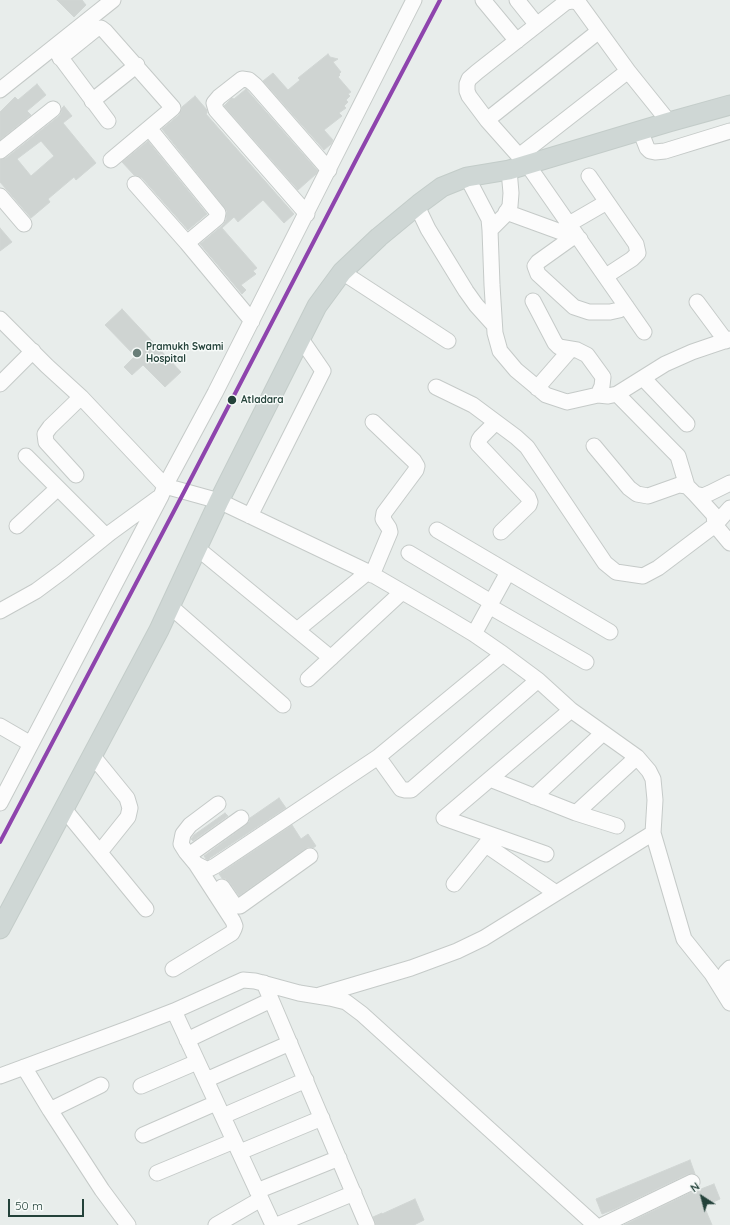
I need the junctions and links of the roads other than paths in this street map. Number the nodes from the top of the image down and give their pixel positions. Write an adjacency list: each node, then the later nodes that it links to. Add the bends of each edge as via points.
1 (113, 0): 8 (street)
2 (484, 0): 7 (street)
3 (517, 0): 5 (street)
4 (412, 1): 24 (street)
5 (537, 25): 6 (street, via 566,2 572,1 578,2); 7 (street)
6 (599, 31): 10 (street); 15 (street)
7 (517, 41): 15 (street, via 469,79 467,84 468,96)
8 (56, 53): 9 (street, via 101,28); 11 (street); 12 (street)
9 (137, 65): 12 (street); 18 (street, via 173,108)
10 (628, 71): 17 (street); 23 (street)
11 (0, 90)
12 (92, 101): 16 (street)
13 (730, 105): 17 (main road)
14 (53, 109): 21 (street)
15 (488, 120): 23 (street)
16 (108, 121)
17 (669, 122): 19 (main road)
18 (149, 128): 22 (street); 36 (street, via 218,213 217,218)
19 (640, 130): 20 (street, via 647,148 655,152); 23 (main road)
20 (730, 131)
21 (0, 151)
22 (111, 160)
23 (519, 164): 26 (main road); 31 (street, via 510,206); 35 (street)
24 (329, 170): 32 (street); 32 (street, via 249,80 242,79 214,103 216,110)
25 (589, 176): 29 (street)
26 (468, 177): 30 (main road, via 442,187); 34 (street, via 489,219)
27 (135, 184): 36 (street)
28 (0, 196): 33 (street)
29 (607, 202): 35 (street); 38 (street, via 636,244 638,253)
30 (417, 206): 37 (main road); 44 (street, via 466,291)
31 (506, 212): 34 (street); 35 (street)
32 (307, 214): 42 (street)
33 (24, 224)
34 (490, 230): 44 (street)
35 (574, 233): 38 (street); 41 (street, via 538,262 535,266 538,274 574,308 589,312 610,312)
36 (187, 243): 42 (street)
37 (342, 272): 46 (main road, via 317,306); 48 (street)
38 (606, 276): 41 (street)
39 (533, 301): 49 (street, via 554,343)
40 (697, 302): 47 (street)
41 (626, 306): 45 (street)
42 (252, 321): 67 (street)
43 (2, 325): 50 (street)
44 (494, 325): 54 (street, via 500,351 516,370)
45 (644, 332)
46 (301, 339): 68 (main road); 70 (street, via 323,371)
47 (728, 340): 51 (street, via 692,352)
48 (448, 341)
49 (570, 349): 54 (street); 56 (street, via 587,355 603,377)
50 (32, 352): 52 (street); 57 (street)
51 (643, 378): 55 (street); 60 (street)
52 (0, 384)
53 (436, 387): 59 (street, via 473,405)
54 (537, 388): 56 (street, via 546,395 566,402)
55 (617, 394): 56 (street); 66 (street, via 678,456)
56 (598, 395)
57 (81, 398): 63 (street, via 45,434 46,442); 67 (street)
58 (372, 422): 80 (street, via 417,466 384,513 383,519 390,532)
59 (496, 422): 71 (street, via 527,448 605,563 616,572 643,576 658,568); 74 (street, via 481,437 478,444 530,502)
60 (687, 424)
61 (594, 446): 66 (street, via 637,494 648,496 679,485)
62 (26, 456): 65 (street)
63 (76, 475)
64 (730, 483): 66 (street, via 703,496)
65 (58, 488): 72 (street); 75 (street)
66 (691, 490): 71 (street, via 714,515)
67 (163, 491): 68 (street); 75 (street); 97 (street)
68 (219, 501): 70 (street); 77 (main road)
69 (730, 508): 71 (street)
70 (250, 516): 80 (street)
71 (715, 525): 76 (street)
72 (17, 526)
73 (437, 530): 79 (street)
74 (501, 532)
75 (106, 536): 84 (street, via 36,591)
76 (730, 543)
77 (197, 548): 83 (main road); 85 (street)
78 (409, 553): 82 (street)
79 (508, 572): 82 (street); 86 (street)
80 (370, 574): 81 (street); 85 (street)
81 (402, 592): 87 (street); 89 (street)
82 (490, 604): 87 (street); 90 (street)
83 (170, 606): 93 (street); 98 (main road)
84 (0, 612)
85 (297, 630): 89 (street)
86 (610, 632)
87 (474, 634): 88 (street)
88 (503, 654): 92 (street); 99 (street)
89 (331, 658): 91 (street)
90 (586, 662)
91 (308, 680)
92 (538, 680): 94 (street); 99 (street, via 411,790 401,789)
93 (283, 705)
94 (571, 710): 96 (street); 101 (street)
95 (0, 726): 97 (street)
96 (603, 733): 100 (street); 102 (street)
97 (31, 744): 103 (street)
98 (92, 755): 105 (main road); 111 (street, via 127,798 130,808 128,817)
99 (378, 757): 114 (street, via 215,866)
100 (637, 757): 106 (street); 109 (street, via 653,779)
101 (490, 779): 102 (street); 110 (street, via 444,818)
102 (534, 797): 106 (street)
103 (0, 803)
104 (218, 804): 114 (street, via 183,834 182,844)
105 (64, 809): 111 (street); 118 (main road)
106 (576, 813): 108 (street)
107 (241, 818): 114 (street)
108 (617, 826)
109 (654, 833): 116 (street); 123 (street, via 684,938)
110 (490, 840): 112 (street); 115 (street); 116 (street)
111 (100, 852): 117 (street)
112 (546, 854)
113 (310, 856): 114 (street, via 240,906 233,903)
114 (198, 863): 120 (street, via 235,926 232,932)
115 (454, 884)
116 (556, 893): 122 (street, via 484,938 457,951 411,968)
117 (146, 909)
118 (0, 929)
119 (730, 968): 123 (street, via 723,979)
120 (173, 969)
121 (264, 983): 122 (street); 124 (street); 125 (street, via 243,980)
122 (317, 996): 151 (street, via 346,1002 362,1014)
123 (727, 997)
124 (271, 1000): 126 (street); 127 (street)
125 (174, 1011): 126 (street); 129 (street)
126 (187, 1040): 128 (street)
127 (290, 1043): 131 (street); 132 (street)
128 (197, 1062): 131 (street); 134 (street)
129 (24, 1067): 130 (street); 136 (street)
130 (0, 1076)
131 (206, 1080): 135 (street)
132 (306, 1080): 137 (street); 138 (street)
133 (101, 1085): 136 (street)
134 (141, 1086)
135 (216, 1103): 137 (street); 139 (street)
136 (50, 1110): 146 (street)
137 (223, 1116): 140 (street)
138 (322, 1118): 140 (street); 141 (street)
139 (143, 1135)
140 (237, 1147): 142 (street); 145 (street)
141 (339, 1158): 144 (street); 145 (street)
142 (156, 1173)
143 (692, 1182): 152 (street)
144 (354, 1193): 149 (street); 150 (street)
145 (259, 1195): 147 (street); 148 (street)
146 (128, 1225)
147 (216, 1225)
148 (273, 1225)
149 (277, 1225)
150 (367, 1225)
151 (594, 1225)
152 (603, 1225)

